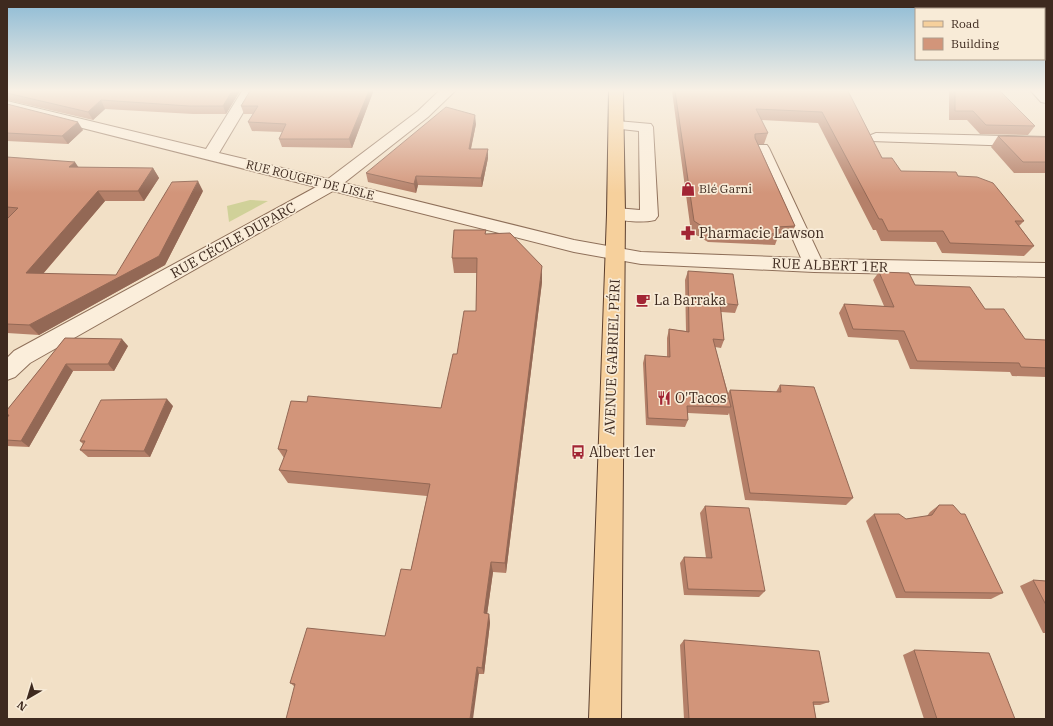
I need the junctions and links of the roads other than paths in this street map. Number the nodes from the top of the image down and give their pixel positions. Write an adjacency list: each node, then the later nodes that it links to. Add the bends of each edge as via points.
1 (88, 125): 8 (street, RUE ROUGET DE LISLE)
2 (229, 125): 8 (street)
3 (403, 125): 9 (street, RUE CÉCILE DUPARC)
4 (617, 125): 10 (main road, AVENUE GABRIEL PÉRI); 10 (street, via 646,127 649,216)
5 (876, 138): 6 (street)
6 (1046, 142)
7 (760, 148): 12 (street)
8 (210, 155): 9 (street, RUE ROUGET DE LISLE)
9 (330, 186): 11 (street, RUE ROUGET DE LISLE, via 574,246); 14 (street, RUE CÉCILE DUPARC)
10 (616, 214): 11 (main road, AVENUE GABRIEL PÉRI)
11 (614, 253): 12 (street, RUE ALBERT 1ER, via 641,258); 15 (main road, AVENUE GABRIEL PÉRI)
12 (814, 265): 13 (street, RUE ALBERT 1ER)
13 (1044, 273)
14 (12, 361)
15 (605, 719)

